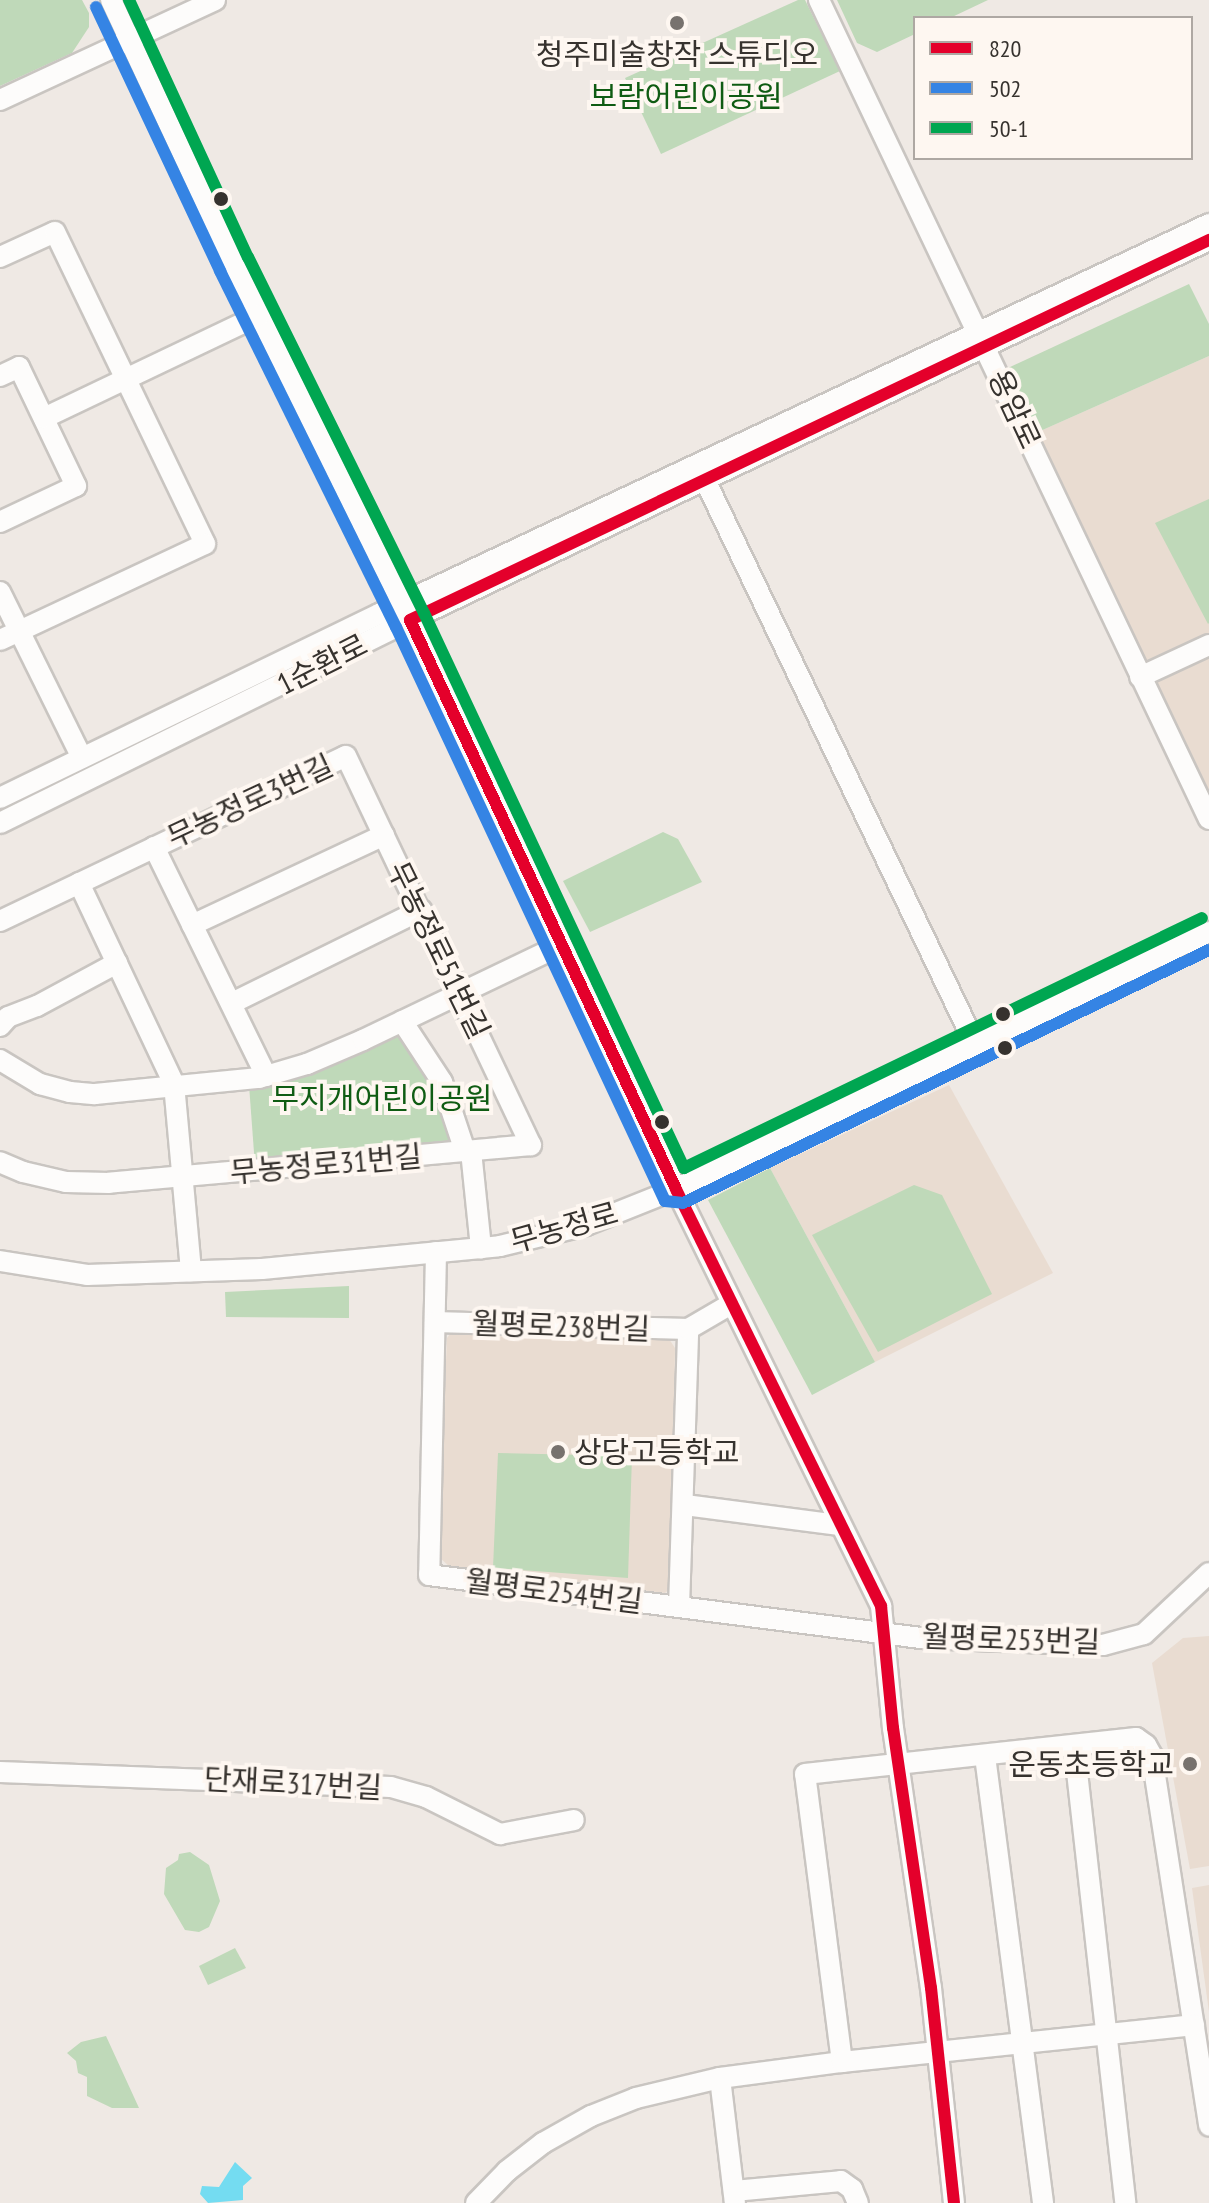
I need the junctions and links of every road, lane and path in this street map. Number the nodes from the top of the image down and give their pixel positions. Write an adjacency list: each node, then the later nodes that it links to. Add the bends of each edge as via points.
1 (111, 0): 4 (street)
2 (215, 0): 4 (street)
3 (819, 0): 10 (street, 용암로)
4 (128, 41): 5 (street); 9 (street)
5 (0, 100)
6 (1209, 224): 10 (street, 1순환로)
7 (1209, 240): 10 (street, 1순환로)
8 (0, 257): 12 (street, via 55,232)
9 (260, 315): 12 (street); 17 (street)
10 (982, 340): 14 (street, 1순환로); 17 (street, 1순환로); 20 (street, 용암로)
11 (0, 376): 13 (street, via 19,367)
12 (125, 379): 13 (street); 18 (street, via 205,544)
13 (44, 418): 15 (street, via 76,486)
14 (705, 480): 17 (street, 1순환로); 39 (street)
15 (0, 522)
16 (0, 592): 18 (street)
17 (406, 612): 22 (street, 1순환로); 25 (street, 1순환로); 33 (street)
18 (9, 636): 22 (street)
19 (1209, 645): 20 (street)
20 (1140, 677): 24 (street, 용암로)
21 (346, 756): 26 (street, 무농정로51번길); 27 (street, 무농정로3번길)
22 (82, 758): 23 (street, 1순환로)
23 (0, 798)
24 (1209, 819)
25 (0, 823)
26 (384, 835): 29 (street, 무농정로51번길); 31 (street)
27 (154, 847): 28 (street, 무농정로3번길); 31 (street, 무농정로3번길)
28 (79, 883): 30 (street, 무농정로3번길); 34 (street)
29 (421, 910): 35 (street, 무농정로51번길); 36 (street)
30 (0, 921)
31 (192, 925): 36 (street, 무농정로3번길)
32 (1209, 932): 39 (street, 무농정로)
33 (561, 945): 35 (street); 47 (street)
34 (117, 963): 38 (street, via 8,1017); 42 (street)
35 (461, 993): 37 (street); 43 (street, 무농정로51번길)
36 (232, 1003): 41 (street, 무농정로3번길)
37 (402, 1021): 41 (street, via 307,1064); 44 (street, 무농정로, via 442,1082)
38 (0, 1026)
39 (975, 1044): 47 (street, 무농정로)
40 (0, 1060): 42 (street, via 40,1084 70,1092)
41 (266, 1076): 42 (street)
42 (174, 1084): 46 (street)
43 (531, 1145): 44 (street, 무농정로31번길)
44 (468, 1151): 46 (street, 무농정로31번길); 48 (street, 무농정로)
45 (0, 1162): 46 (street, 무농정로31번길, via 59,1180 109,1183)
46 (181, 1175): 51 (street)
47 (676, 1189): 48 (street, 무농정로, via 586,1225); 52 (street)
48 (481, 1248): 49 (street, 무농정로)
49 (436, 1252): 51 (street, 무농정로); 53 (street)
50 (0, 1261): 51 (street, 무농정로, via 87,1275)
51 (191, 1271)
52 (731, 1304): 54 (street, 월평로238번길); 56 (street)
53 (435, 1322): 54 (street, 월평로238번길); 58 (street, 월평로254번길, via 429,1575)
54 (688, 1329): 55 (street, 월평로238번길)
55 (685, 1505): 56 (street); 58 (street, 월평로254번길)
56 (838, 1525): 59 (street, via 881,1606)
57 (1209, 1573): 59 (street, 월평로253번길, via 1144,1634 1103,1645)
58 (679, 1607): 59 (street, 월평로254번길)
59 (884, 1632): 62 (street)
60 (1074, 1745): 61 (street); 65 (street, via 1136,1738 1152,1756); 66 (street)
61 (985, 1756): 62 (street); 67 (street)
62 (898, 1765): 68 (street); 69 (street, via 805,1774)
63 (0, 1772): 64 (street, 단재로317번길, via 391,1787 426,1797 500,1834)
64 (574, 1820)
65 (1194, 2025): 66 (street); 71 (street)
66 (1106, 2034): 67 (street); 77 (street)
67 (1022, 2043): 68 (street); 76 (street)
68 (938, 2052): 69 (street); 75 (street)
69 (842, 2062): 70 (street)
70 (720, 2078): 72 (street); 73 (street, via 636,2098 591,2116 543,2143)
71 (1209, 2126)
72 (734, 2197): 74 (street, via 841,2181)
73 (476, 2203)
74 (858, 2203)
75 (954, 2203)
76 (1043, 2203)
77 (1125, 2203)

